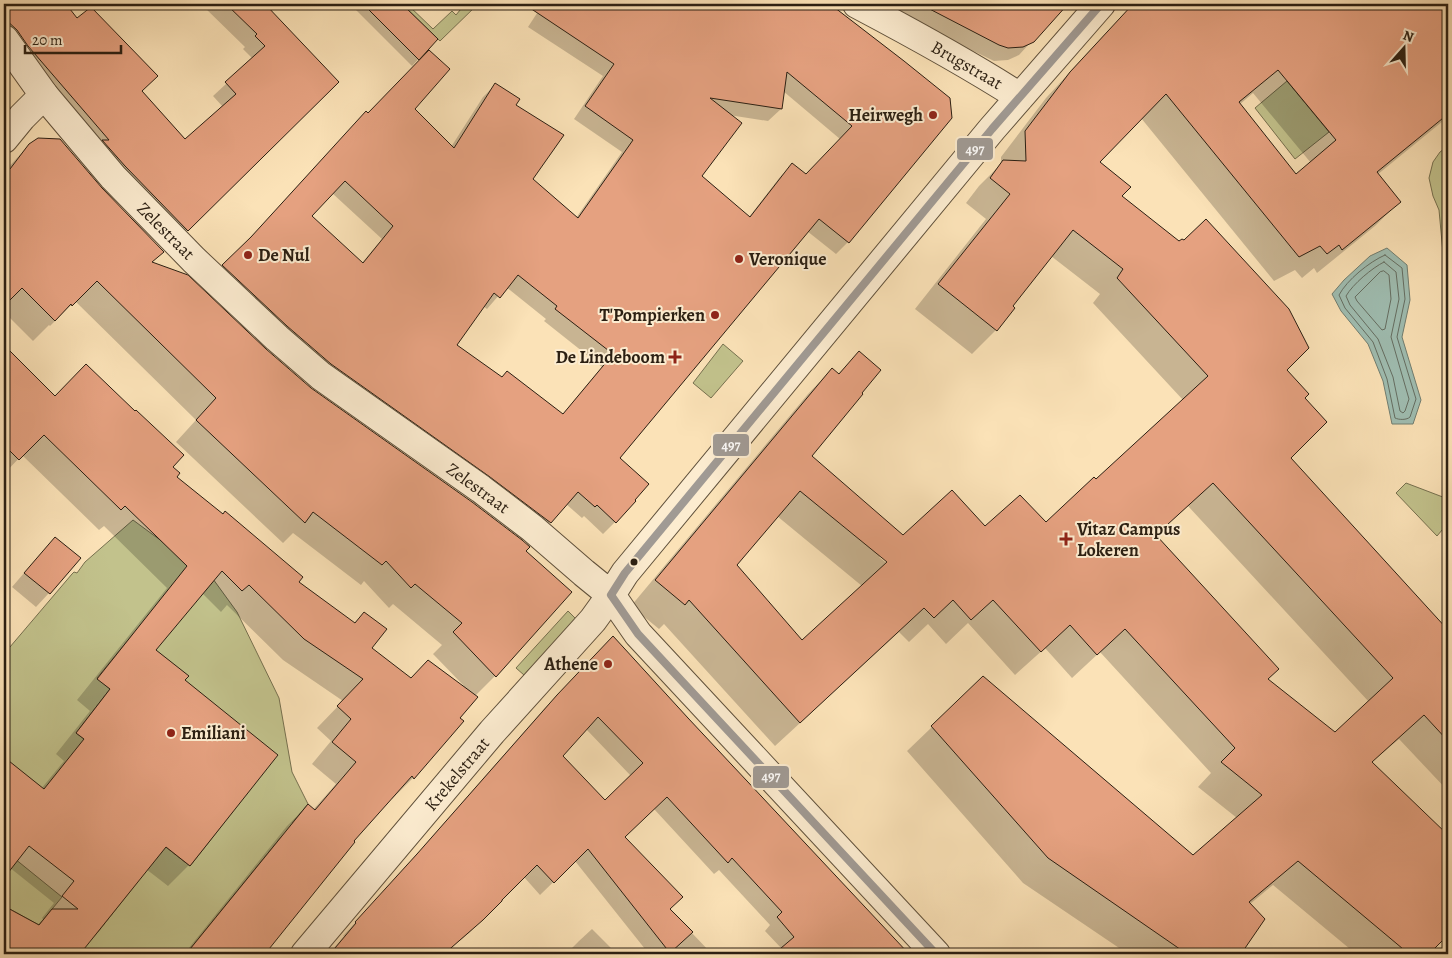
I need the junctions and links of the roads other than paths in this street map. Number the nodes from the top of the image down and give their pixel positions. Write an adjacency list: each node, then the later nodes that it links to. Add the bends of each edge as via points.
1 (857, 4): 5 (street, Brugstraat)
2 (1101, 4): 5 (street, Brugstraat)
3 (4, 39): 4 (street, Zelestraat)
4 (44, 96): 6 (street); 7 (street, Zelestraat, via 113,177 277,338 321,376 532,528)
5 (1020, 97): 7 (street, Krekelstraat, via 625,572)
6 (4, 139)
7 (611, 595): 8 (street, Krekelstraat, via 593,620 492,732); 9 (street, Zelestraat, via 638,634)
8 (305, 954)
9 (936, 954)

